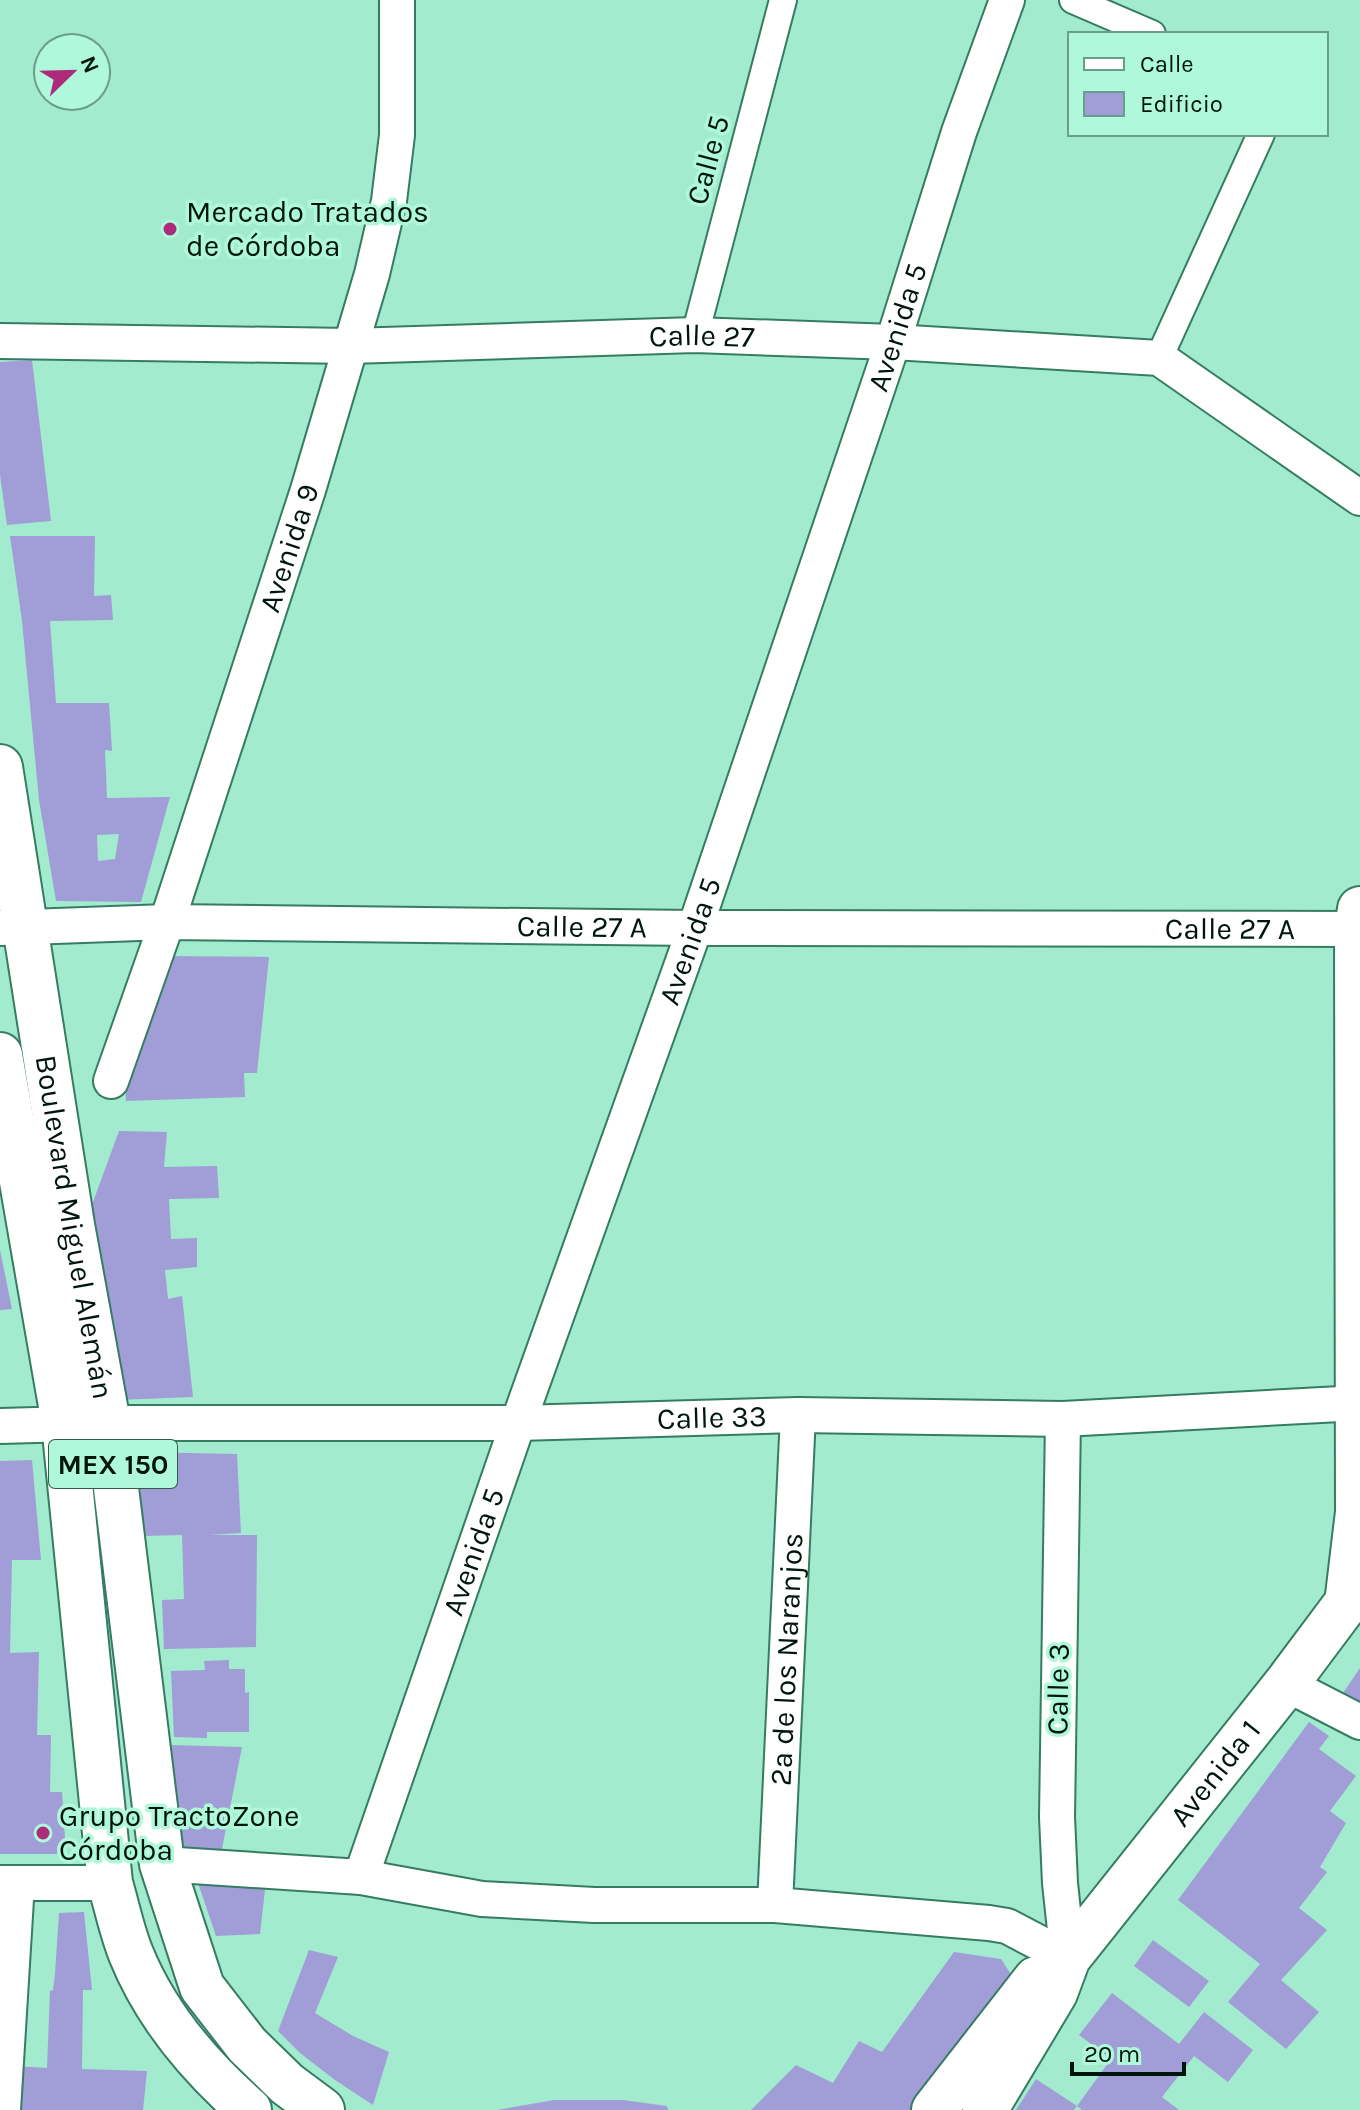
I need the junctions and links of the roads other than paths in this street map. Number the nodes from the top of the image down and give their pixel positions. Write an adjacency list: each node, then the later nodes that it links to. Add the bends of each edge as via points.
1 (397, 0): 10 (street, Avenida 9, via 397,135 389,201)
2 (783, 0): 7 (street, Calle 5)
3 (1007, 0): 9 (street, Avenida 5)
4 (1073, 0): 5 (street)
5 (1147, 32)
6 (1260, 136): 11 (street)
7 (695, 335): 9 (street, Calle 27); 10 (street, Calle 27)
8 (0, 341): 10 (street, Calle 27)
9 (893, 342): 11 (street, Calle 27); 17 (street, Avenida 5)
10 (351, 346): 15 (street, Avenida 9)
11 (1159, 358): 12 (street)
12 (1360, 498)
13 (0, 767): 16 (main road, Boulevard Miguel Alemán / MEX 150)
14 (1358, 919): 17 (street, Calle 27 A); 20 (main road)
15 (167, 922): 16 (street, Calle 27 A); 17 (street, Calle 27 A); 19 (street, Avenida 9)
16 (13, 928): 24 (main road, Boulevard Miguel Alemán / MEX 150)
17 (695, 928): 25 (street, Avenida 5)
18 (0, 1055): 23 (main road, Boulevard Miguel Alemán / MEX 150)
19 (111, 1081)
20 (1359, 1403): 22 (street, Calle 33); 27 (main road)
21 (798, 1415): 22 (street, Calle 33); 25 (street, Calle 33); 34 (street, 2a de los Naranjos)
22 (1063, 1419): 35 (street, Calle 3, via 1057,1817)
23 (64, 1423): 24 (street, Calle 33); 26 (street, Calle 33); 33 (main road, Boulevard Miguel Alemán / MEX 150)
24 (108, 1423): 25 (street, Calle 33); 30 (main road, Boulevard Miguel Alemán / MEX 150)
25 (518, 1423): 31 (street, Avenida 5)
26 (0, 1426)
27 (1353, 1594): 28 (main road, Avenida 1)
28 (1286, 1684): 29 (street); 35 (main road, Avenida 1)
29 (1360, 1722)
30 (162, 1864): 31 (street); 38 (main road, Boulevard Miguel Alemán / MEX 150, via 202,1987 247,2045)
31 (361, 1877): 34 (street, via 482,1899)
32 (8, 1883): 33 (street); 36 (street)
33 (110, 1883): 37 (main road, Boulevard Miguel Alemán / MEX 150, via 132,1955 164,2018 212,2077)
34 (775, 1905): 35 (street, via 1007,1926)
35 (1068, 1958): 39 (main road, via 1036,1978); 40 (main road, via 1055,1993)
36 (3, 2110)
37 (249, 2110)
38 (322, 2110)
39 (934, 2110)
40 (985, 2110)

